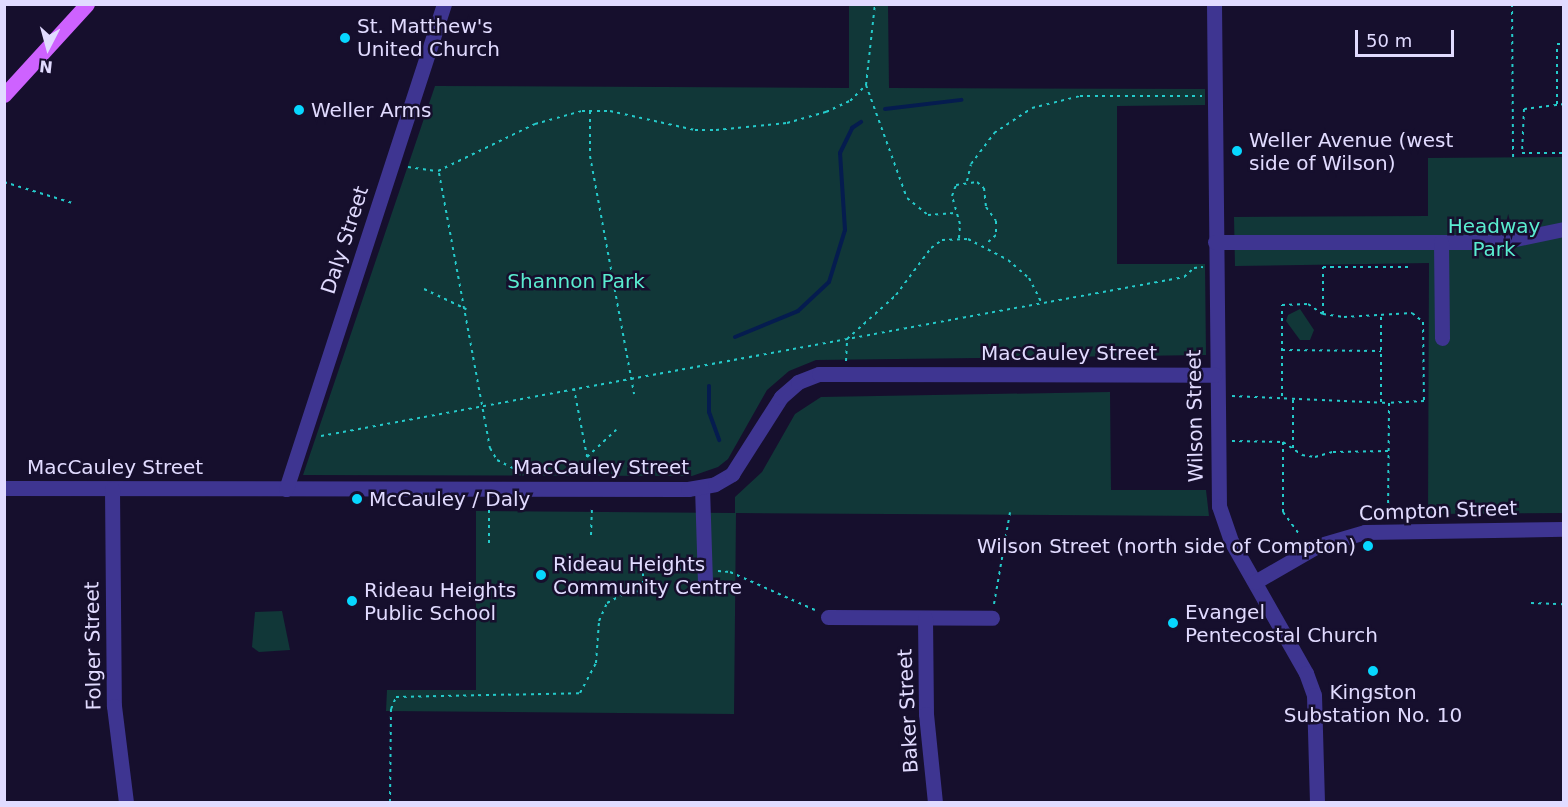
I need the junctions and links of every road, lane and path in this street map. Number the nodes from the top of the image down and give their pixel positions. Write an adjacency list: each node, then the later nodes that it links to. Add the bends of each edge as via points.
1 (87, 4): 7 (main road)
2 (96, 4): 7 (main road)
3 (444, 4): 61 (street, Daly Street)
4 (875, 4): 9 (path)
5 (1214, 4): 11 (street, Wilson Street)
6 (1512, 4): 16 (path)
7 (74, 18): 10 (main road)
8 (1563, 44): 12 (path, via 1557,44)
9 (866, 85): 14 (path, via 850,101 826,112 757,127 695,130); 22 (path, via 907,198 928,215)
10 (4, 95)
11 (1214, 96): 19 (path, via 1080,96 1032,108 994,133 971,164); 26 (street, Wilson Street)
12 (1557, 104): 13 (path); 15 (path, via 1522,111 1522,153)
13 (1563, 104)
14 (590, 111): 18 (path, via 535,124); 41 (path, via 590,156)
15 (1563, 153)
16 (1513, 157)
17 (408, 167): 18 (path)
18 (438, 171): 32 (path)
19 (968, 181): 22 (path, via 956,185 952,196); 27 (path, via 984,188 986,207 996,221 996,235)
20 (4, 182): 21 (path)
21 (76, 204)
22 (955, 213): 24 (path, via 960,224)
23 (1563, 228): 25 (street, via 1522,240)
24 (959, 238): 27 (path); 36 (path, via 942,240 931,248 896,295)
25 (1441, 242): 26 (street); 35 (street)
26 (1215, 243): 40 (street, Wilson Street)
27 (985, 245): 31 (path, via 1029,278)
28 (1206, 267): 31 (path, via 1194,268 1184,277)
29 (1409, 267): 33 (path, via 1323,267)
30 (424, 289): 32 (path)
31 (1042, 303): 36 (path)
32 (466, 309): 49 (path)
33 (1323, 314): 34 (path); 37 (path, via 1308,304 1282,305)
34 (1381, 317): 38 (path); 48 (path, via 1412,313 1423,322 1425,335 1424,401)
35 (1442, 338)
36 (847, 339): 39 (path); 41 (path)
37 (1282, 350): 38 (path); 45 (path)
38 (1381, 351): 47 (path)
39 (846, 363)
40 (1215, 375): 57 (street, MacCauley Street, via 819,374 798,382 781,397 732,474); 70 (street, Wilson Street, via 1219,506 1231,541)
41 (632, 379): 42 (path); 43 (path)
42 (574, 389): 49 (path); 56 (path)
43 (634, 394)
44 (1232, 396): 45 (path)
45 (1282, 396): 46 (path)
46 (1293, 397): 47 (path); 54 (path)
47 (1381, 402): 48 (path)
48 (1389, 403): 55 (path)
49 (483, 406): 51 (path); 56 (path, via 490,448 508,468 590,472)
50 (616, 430): 56 (path)
51 (321, 436)
52 (1232, 441): 53 (path)
53 (1283, 442): 54 (path); 67 (path, via 1283,512)
54 (1293, 448): 55 (path, via 1315,457 1333,452)
55 (1389, 451): 64 (path)
56 (587, 457)
57 (702, 487): 59 (street, MacCauley Street); 69 (street)
58 (4, 488): 60 (street, MacCauley Street)
59 (489, 488): 61 (street, MacCauley Street); 68 (path)
60 (112, 489): 61 (street, MacCauley Street); 76 (street, Folger Street, via 114,706)
61 (286, 489)
62 (592, 508): 66 (path)
63 (1010, 512): 75 (path)
64 (1388, 518)
65 (1563, 529): 70 (street, Compton Street, via 1365,532 1317,546)
66 (591, 535)
67 (1300, 535)
68 (489, 545)
69 (705, 577): 73 (path, via 730,572); 77 (path, via 643,570 643,591 628,592 607,603 599,621 597,663 580,693 396,697 391,709)
70 (1255, 582): 79 (street, Wilson Street, via 1306,673 1314,695)
71 (1531, 603): 72 (path)
72 (1563, 604)
73 (828, 616): 74 (street)
74 (926, 618): 75 (street); 78 (street, Baker Street, via 926,721)
75 (992, 618)
76 (126, 802)
77 (390, 802)
78 (936, 802)
79 (1317, 802)

